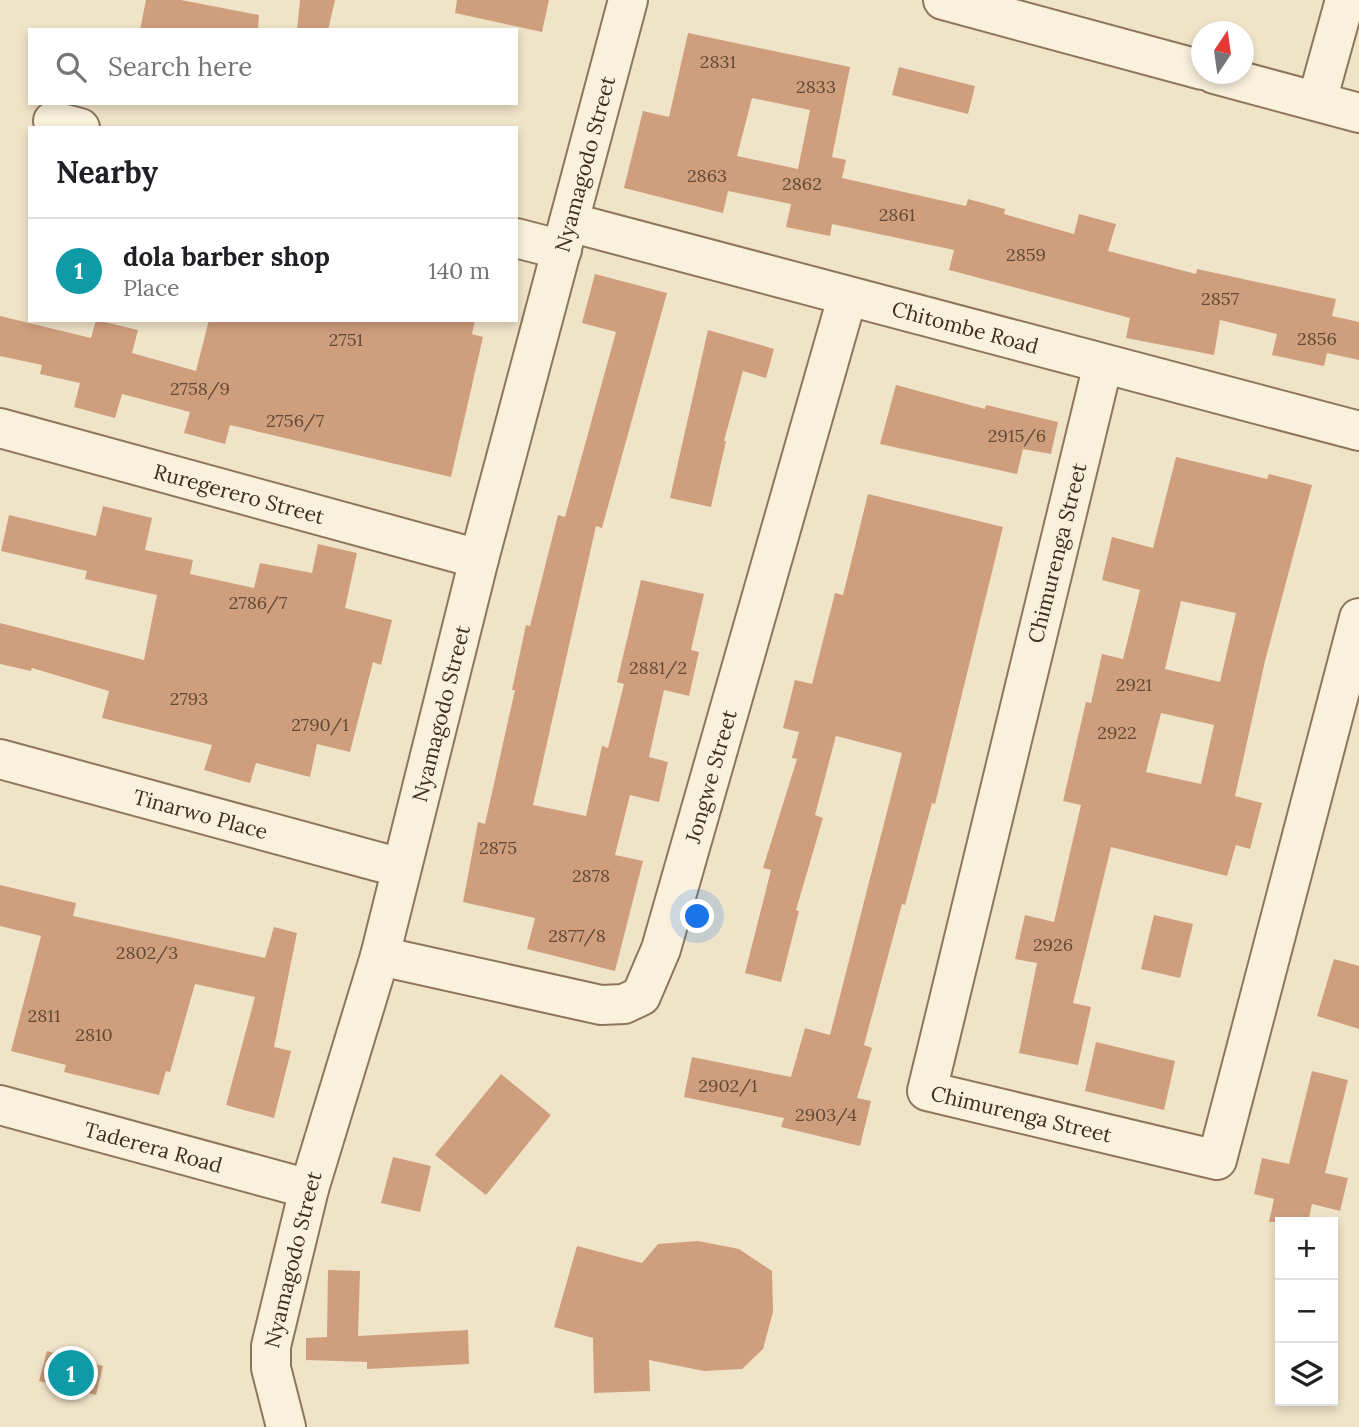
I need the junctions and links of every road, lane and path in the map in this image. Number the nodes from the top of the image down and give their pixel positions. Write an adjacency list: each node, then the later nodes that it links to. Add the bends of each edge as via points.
1 (628, 0): 9 (street, Nyamagodo Street)
2 (943, 0): 4 (street)
3 (1345, 0): 7 (street)
4 (1049, 14): 5 (street)
5 (1191, 66)
6 (1252, 84): 7 (street)
7 (1317, 101): 8 (street)
8 (1359, 113)
9 (566, 236): 10 (street, Chitombe Road); 11 (street, Chitombe Road); 15 (street, Nyamagodo Street)
10 (518, 238)
11 (847, 298): 12 (street, Chitombe Road); 19 (street, Jongwe Street, via 661,949 641,996 624,1004 601,1006)
12 (1102, 364): 14 (street, Chitombe Road); 16 (street, Chimurenga Street, via 928,1091 1217,1160)
13 (0, 428): 15 (street, Ruregerero Street)
14 (1359, 432)
15 (479, 559): 18 (street, Nyamagodo Street)
16 (1359, 618)
17 (0, 759): 18 (street, Tinarwo Place)
18 (401, 868): 19 (street, Nyamagodo Street)
19 (380, 956): 21 (street, Nyamagodo Street)
20 (0, 1105): 21 (street, Taderera Road)
21 (309, 1189): 22 (street, Nyamagodo Street, via 271,1346 271,1368)
22 (286, 1427)

